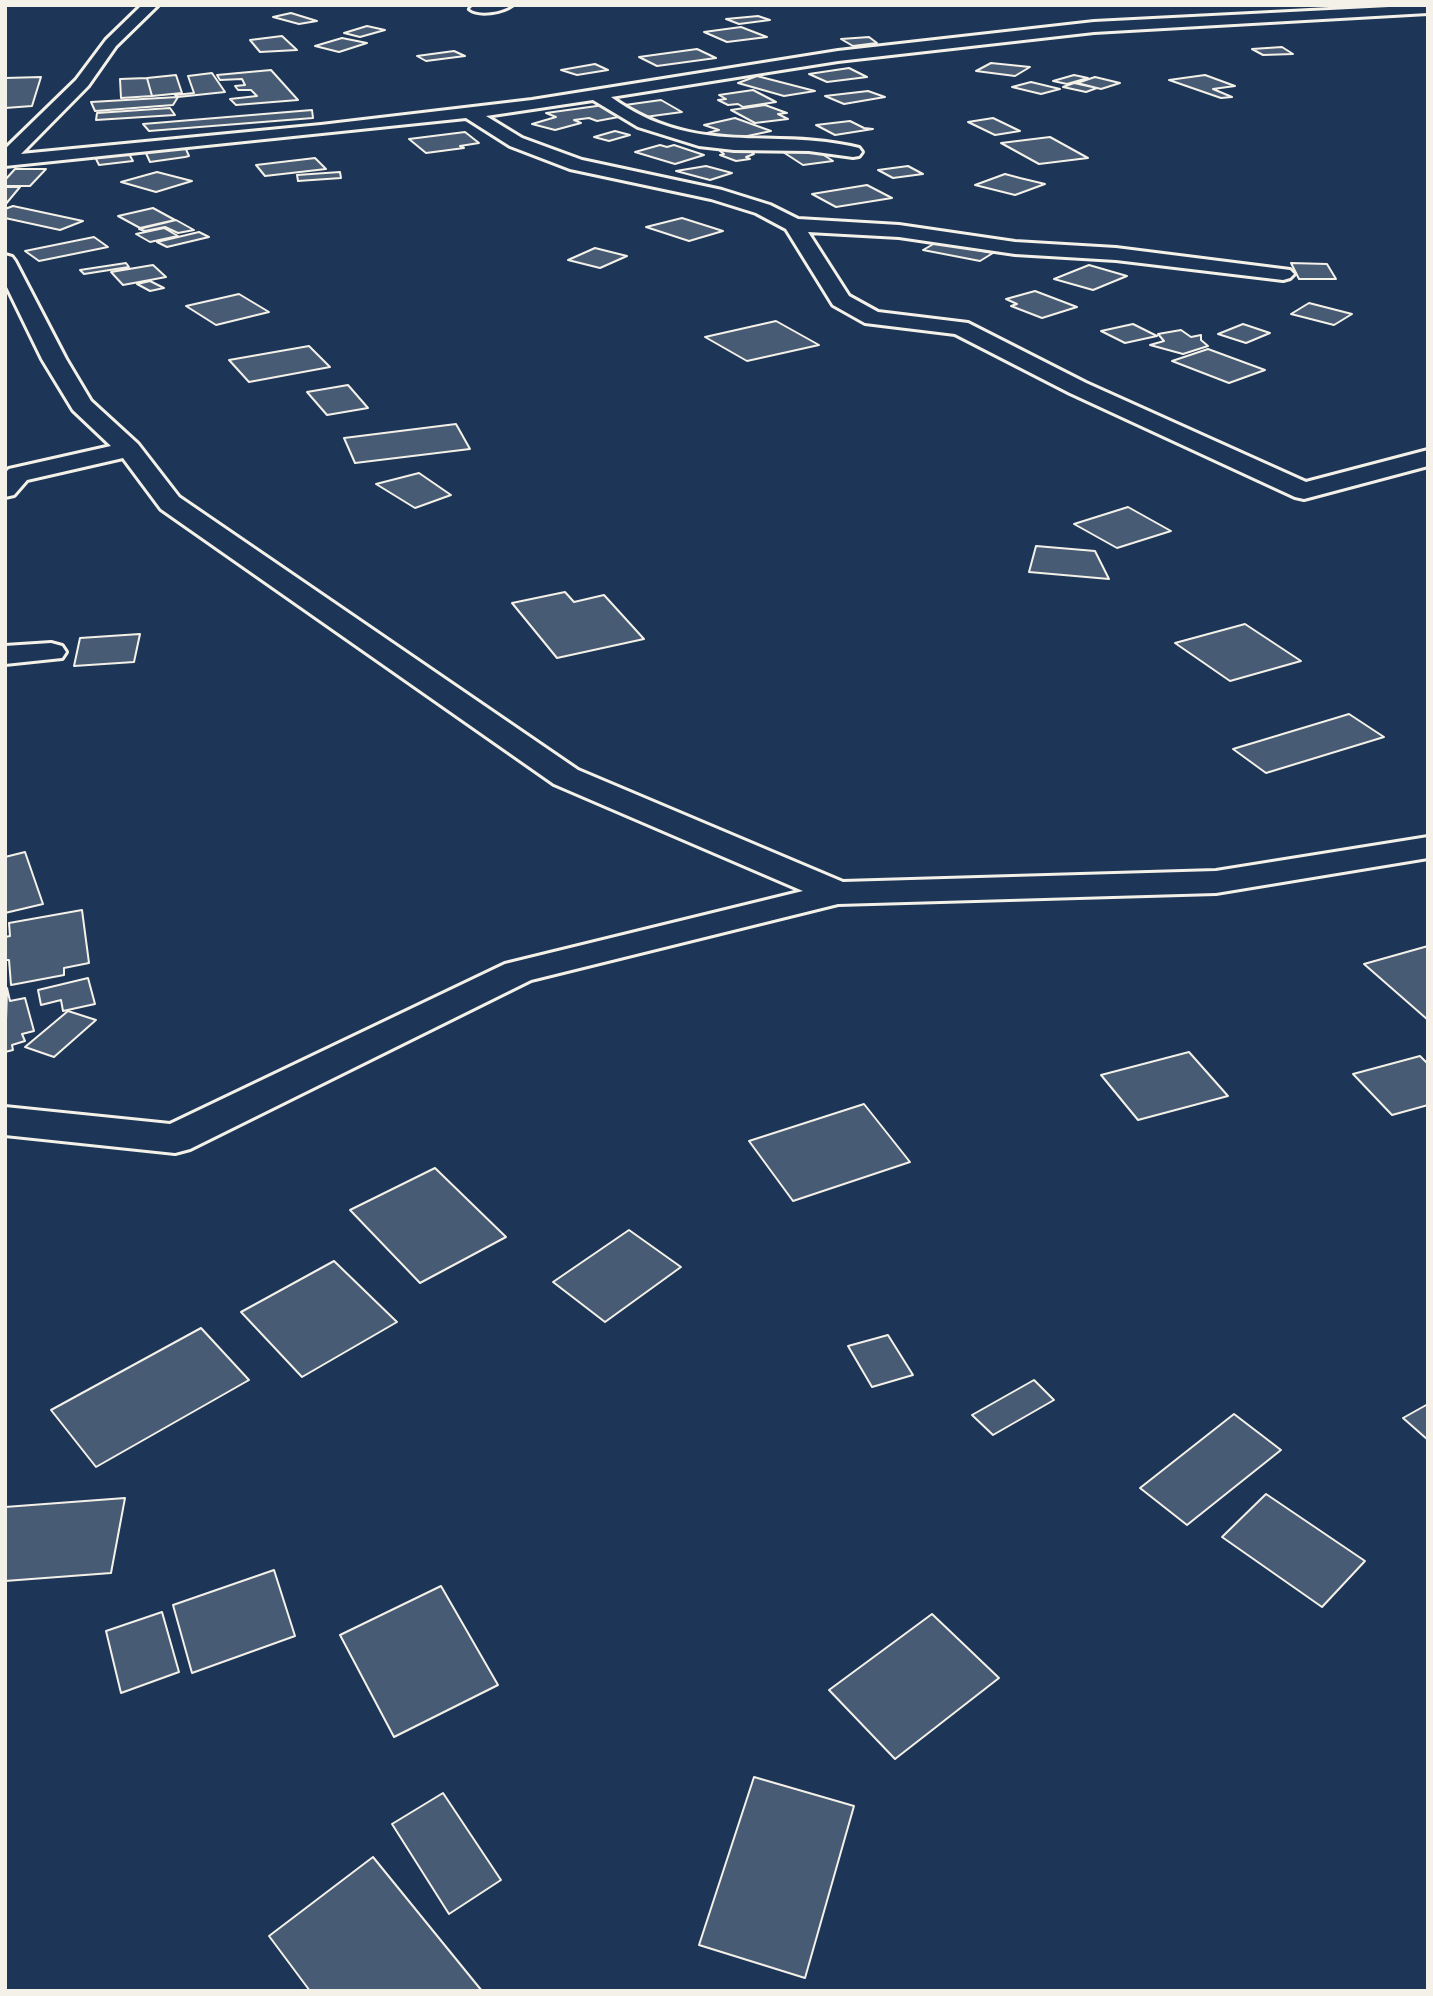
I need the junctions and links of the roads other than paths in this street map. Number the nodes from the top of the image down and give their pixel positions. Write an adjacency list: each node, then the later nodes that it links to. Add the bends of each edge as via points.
1 (151, 5): 8 (street)
2 (505, 5): 3 (street)
3 (477, 9)
4 (1428, 9): 5 (street, via 1094,27 838,56)
5 (597, 95): 6 (street); 7 (street, via 635,118 715,144 807,144)
6 (470, 113): 8 (street); 9 (street, via 516,142 577,165 715,194 763,209)
7 (853, 152)
8 (5, 161)
9 (794, 225): 11 (street, via 899,232); 13 (street, via 841,300 873,318 960,328 1078,388 1304,491)
10 (5, 261): 12 (street, via 82,405)
11 (1283, 274)
12 (129, 449): 14 (street, via 18,474); 18 (street, via 170,503 566,777)
13 (1428, 458)
14 (5, 489)
15 (51, 652): 16 (street)
16 (5, 655)
17 (1428, 847): 18 (street, via 1216,882)
18 (838, 893): 19 (street, via 518,972 175,1139)
19 (5, 1121)

